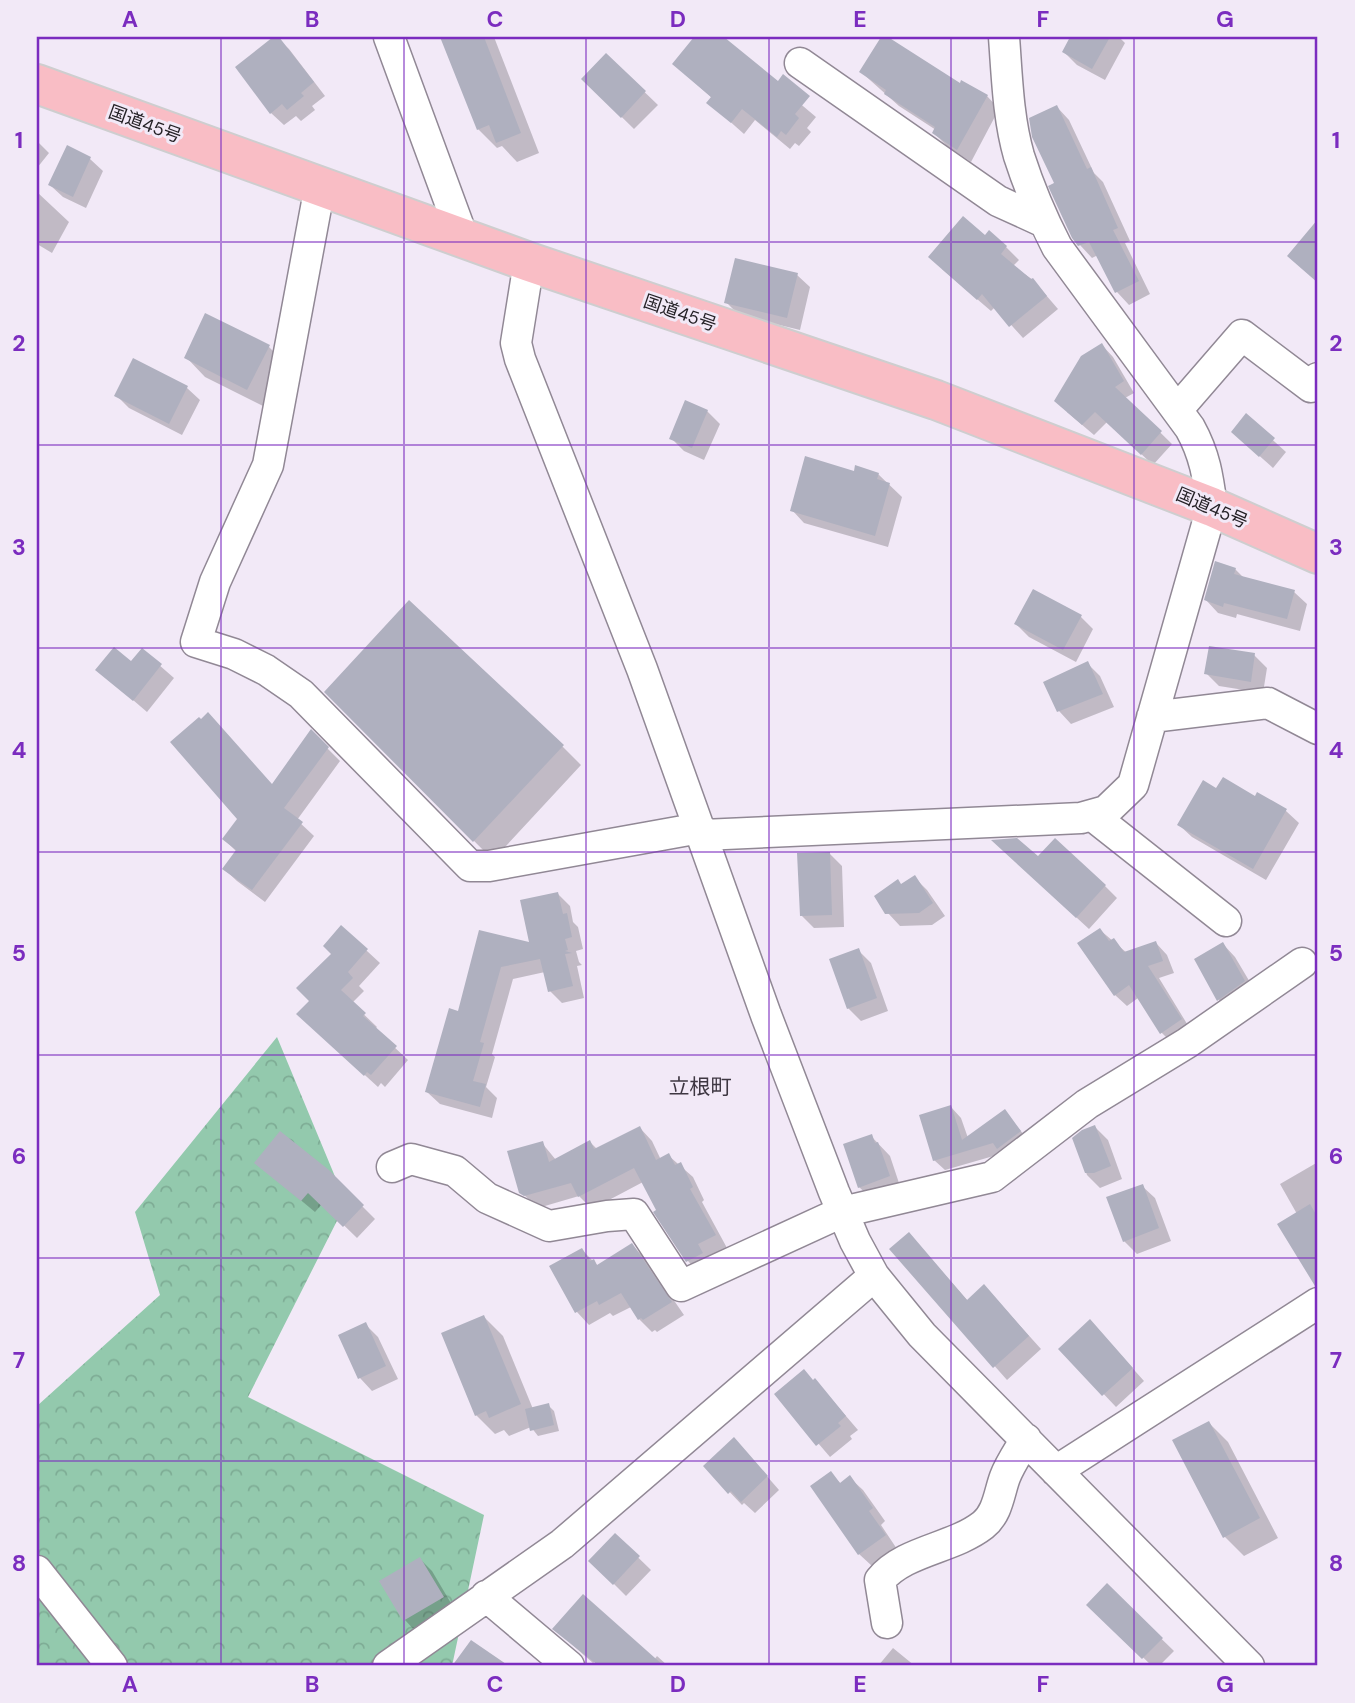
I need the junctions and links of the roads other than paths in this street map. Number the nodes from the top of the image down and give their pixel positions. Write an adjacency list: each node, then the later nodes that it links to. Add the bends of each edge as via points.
1 (389, 37): 7 (street)
2 (1004, 37): 6 (street, via 1019,154)
3 (800, 63): 6 (street, via 998,201)
4 (37, 84): 5 (highway, 国道45号)
5 (320, 186): 7 (highway, 国道45号); 16 (street, via 266,470 215,582 196,642 234,654 302,694 471,866)
6 (1044, 222): 10 (street, via 1057,247)
7 (463, 238): 8 (highway, 国道45号)
8 (529, 262): 11 (highway, 国道45号, via 936,400); 16 (street, via 516,343 520,359)
9 (1318, 378): 10 (street, via 1311,387 1242,335)
10 (1177, 410): 11 (street, via 1202,450)
11 (1212, 507): 12 (highway, 国道45号); 13 (street)
12 (1318, 554)
13 (1152, 717): 14 (street, via 1268,703); 15 (street, via 1133,785)
14 (1318, 729)
15 (1106, 809): 16 (street); 17 (street)
16 (701, 831): 20 (street)
17 (1226, 921)
18 (1302, 962): 20 (street, via 1187,1043 1087,1104 992,1177)
19 (392, 1167): 20 (street, via 411,1159 455,1171 487,1198 549,1226 634,1214 681,1286)
20 (842, 1212): 21 (street)
21 (874, 1276): 23 (street, via 922,1335); 26 (street, via 562,1544)
22 (1318, 1303): 24 (street)
23 (1026, 1439): 24 (street); 27 (street, via 1006,1475 995,1511 984,1524 890,1568 880,1580)
24 (1056, 1471): 31 (street)
25 (37, 1571): 28 (street)
26 (486, 1595): 29 (street); 30 (street)
27 (887, 1623)
28 (112, 1666)
29 (388, 1666)
30 (569, 1666)
31 (1248, 1666)

